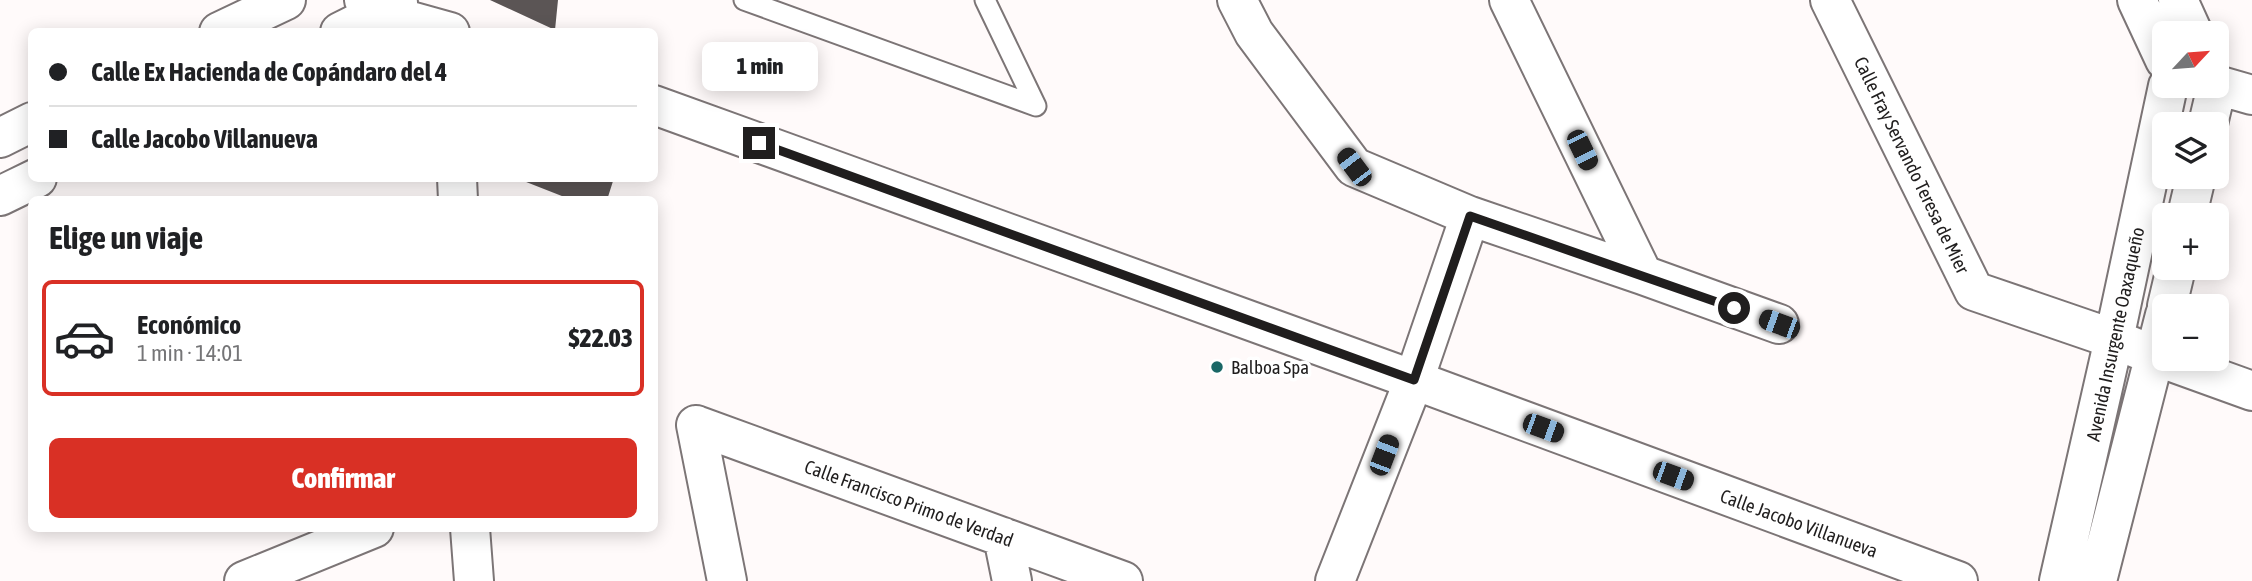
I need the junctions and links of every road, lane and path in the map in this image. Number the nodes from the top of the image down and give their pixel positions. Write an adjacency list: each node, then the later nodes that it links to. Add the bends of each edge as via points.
1 (286, 0): 11 (street)
2 (744, 0): 3 (lane, via 1036,106)
3 (985, 0)
4 (1237, 0): 23 (street, via 1254,33 1354,167)
5 (1510, 0): 24 (street)
6 (1830, 0): 26 (street, Calle Fray Servando Teresa de Mier, via 1973,291)
7 (2137, 0): 14 (street)
8 (2178, 0): 10 (street)
9 (382, 4): 12 (street); 13 (street)
10 (2188, 21)
11 (227, 28)
12 (346, 28)
13 (442, 28)
14 (2152, 32)
15 (2230, 88): 16 (street)
16 (2252, 94)
17 (2165, 98): 26 (street, Avenida Insurgente Oaxaqueño)
18 (658, 106): 30 (street, Calle Jacobo Villanueva)
19 (28, 124): 20 (street)
20 (0, 138)
21 (29, 182): 22 (street)
22 (0, 196)
23 (1470, 216): 24 (street); 30 (street)
24 (1643, 275): 25 (street)
25 (1779, 324)
26 (2114, 339): 27 (street, Calle Fray Servando Teresa de Mier); 42 (street, Avenida Insurgente Oaxaqueño)
27 (2152, 355)
28 (2152, 368): 43 (street, Avenida Insurgente Oaxaqueño)
29 (2197, 371): 31 (street, Calle Fray Servando Teresa de Mier)
30 (1414, 380): 40 (street); 41 (street, Calle Jacobo Villanueva)
31 (2252, 391)
32 (364, 532): 35 (street)
33 (470, 532): 36 (street)
34 (1003, 537): 37 (street, Calle Francisco Primo de Verdad, via 696,425); 38 (street); 39 (street, Calle Francisco Primo de Verdad)
35 (244, 581)
36 (474, 581)
37 (727, 581)
38 (1012, 581)
39 (1123, 581)
40 (1335, 581)
41 (1958, 581)
42 (2059, 581)
43 (2097, 581)

